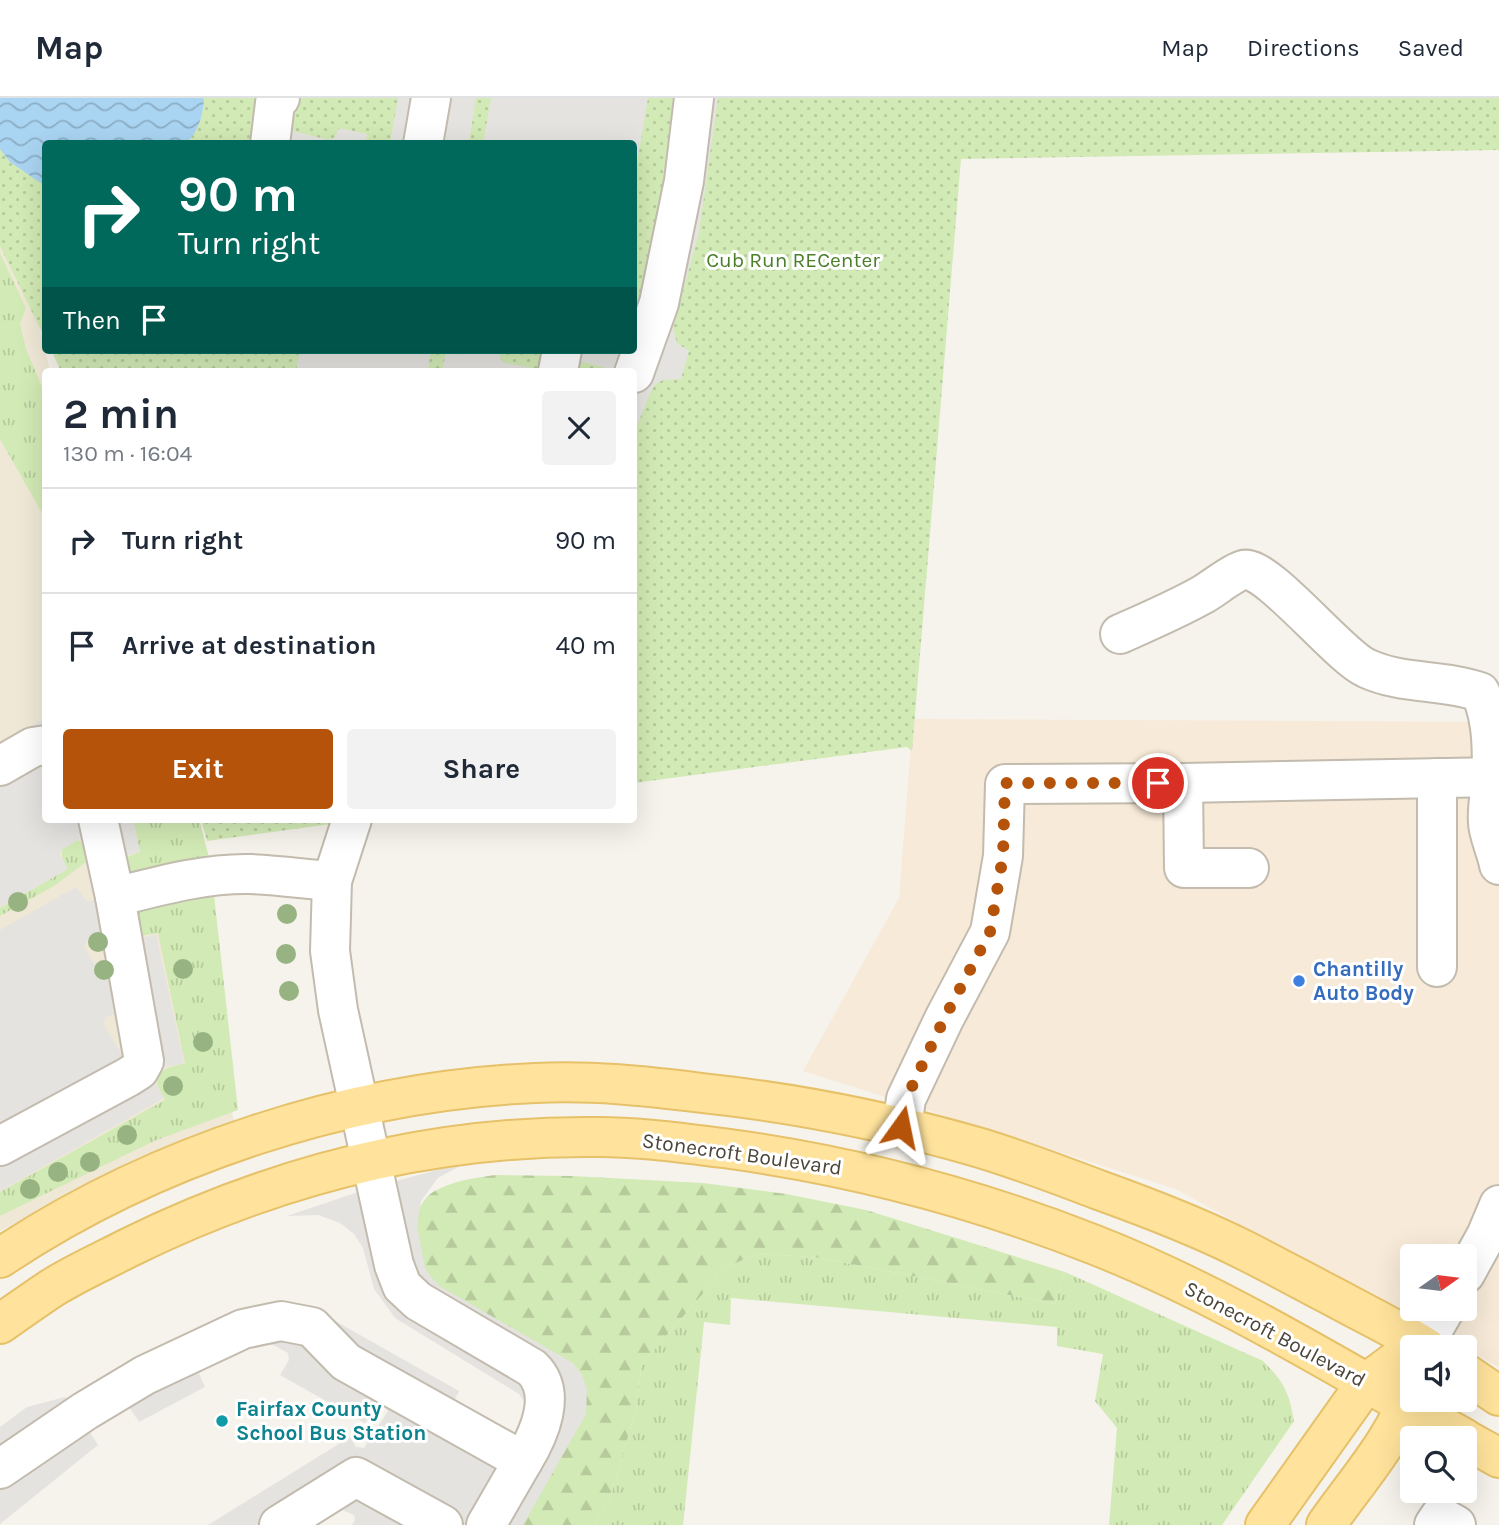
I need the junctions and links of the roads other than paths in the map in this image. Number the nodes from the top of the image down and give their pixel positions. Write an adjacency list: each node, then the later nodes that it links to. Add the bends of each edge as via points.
1 (431, 98): 5 (street)
2 (694, 98): 6 (street, via 684,181 659,303)
3 (276, 100): 4 (street)
4 (271, 140)
5 (424, 140)
6 (636, 358)
7 (1120, 634): 10 (street, via 1202,596 1243,569 1252,570 1364,668 1395,679 1460,685 1480,692 1487,707)
8 (42, 746): 9 (street)
9 (0, 766)
10 (1495, 777): 11 (street); 15 (street, via 1488,825)
11 (1437, 778): 12 (street); 19 (street)
12 (1183, 783): 16 (street, via 1184,868); 21 (street, via 1005,783 1003,856 990,932 906,1099)
13 (99, 823): 18 (street)
14 (351, 823): 17 (street)
15 (1499, 865)
16 (1249, 868)
17 (332, 881): 18 (street, via 219,875); 20 (street, via 330,951 338,1010)
18 (115, 897): 22 (street, via 144,1061 128,1077)
19 (1437, 967)
20 (361, 1107): 21 (main road, via 463,1088 619,1083 771,1101); 23 (street); 26 (main road, via 188,1159 114,1192)
21 (901, 1127): 28 (main road, via 977,1147 1162,1213 1245,1250)
22 (0, 1146)
23 (372, 1159): 27 (main road, Stonecroft Boulevard, via 237,1199 180,1223 53,1287); 31 (main road, Stonecroft Boulevard, via 452,1146 595,1137 728,1149 855,1171 948,1194 1098,1246 1311,1350); 39 (street, via 402,1286 418,1301 541,1376 542,1422)
24 (1499, 1205): 25 (street)
25 (1477, 1252)
26 (0, 1258)
27 (0, 1324)
28 (1400, 1336)
29 (1400, 1359): 31 (main road)
30 (1477, 1381): 33 (main road)
31 (1366, 1383): 32 (main road, Stonecroft Boulevard); 45 (main road)
32 (1400, 1393)
33 (1499, 1396)
34 (1401, 1412): 46 (main road)
35 (1429, 1412): 36 (main road, Stonecroft Boulevard)
36 (1447, 1426)
37 (1477, 1446): 38 (main road, Stonecroft Boulevard)
38 (1499, 1458)
39 (523, 1461): 40 (street, via 346,1362 312,1327 281,1321 243,1329 145,1375); 44 (street)
40 (0, 1469)
41 (392, 1513): 42 (street, via 356,1477); 43 (street)
42 (279, 1525)
43 (443, 1525)
44 (486, 1525)
45 (1265, 1525)
46 (1326, 1525)
47 (1434, 1525): 48 (street, via 1440,1516)
48 (1456, 1525)

